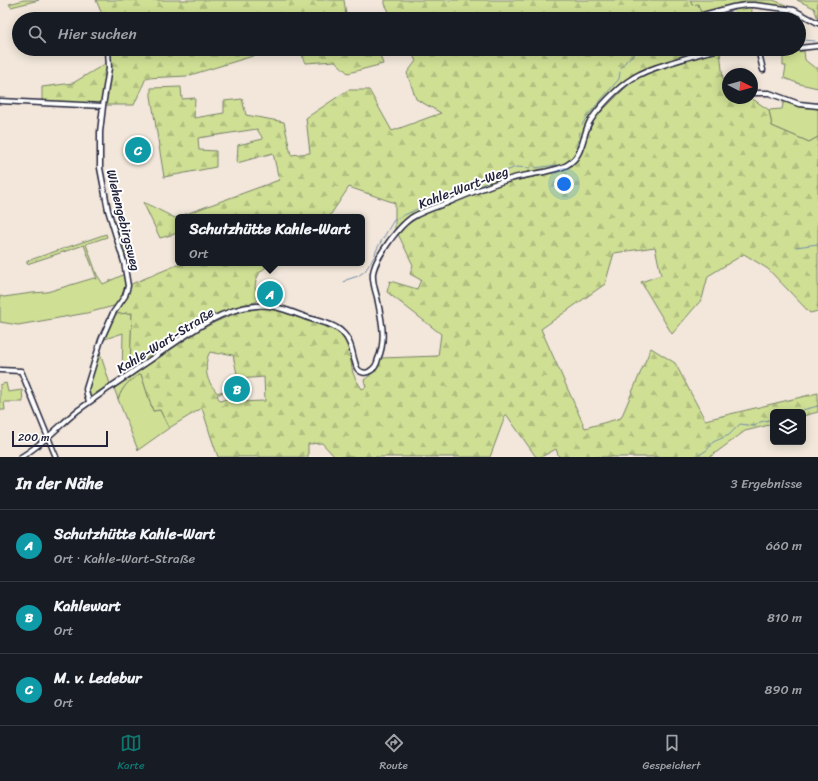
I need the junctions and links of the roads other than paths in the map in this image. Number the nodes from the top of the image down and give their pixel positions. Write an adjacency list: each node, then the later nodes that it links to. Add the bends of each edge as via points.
1 (716, 12): 2 (street, via 747,5)
2 (798, 12)
3 (806, 16): 4 (street)
4 (818, 23)
5 (818, 46): 6 (street)
6 (806, 47)
7 (108, 56): 13 (street, Wiehengebirgsweg)
8 (692, 56): 16 (street, Kahle-Wart-Weg, via 652,68 621,87 594,116 579,152 569,164 489,186 420,213 405,222 383,250 375,267 373,277 383,326 382,342 374,368)
9 (760, 56): 10 (street)
10 (763, 70)
11 (758, 93): 14 (street, via 768,93 799,104)
12 (0, 101): 13 (street)
13 (103, 106): 17 (street, Wiehengebirgsweg, via 100,168 128,286 100,340 86,389)
14 (818, 106)
15 (0, 370): 18 (street, via 21,371)
16 (362, 372): 17 (street, Kahle-Wart-Straße, via 357,367 352,348 344,333 282,308 265,305 230,312 199,327)
17 (89, 401): 18 (street, Kahle-Wart-Straße)
18 (48, 437): 19 (street, Kahle-Wart-Straße); 20 (street)
19 (21, 457)
20 (56, 457)

